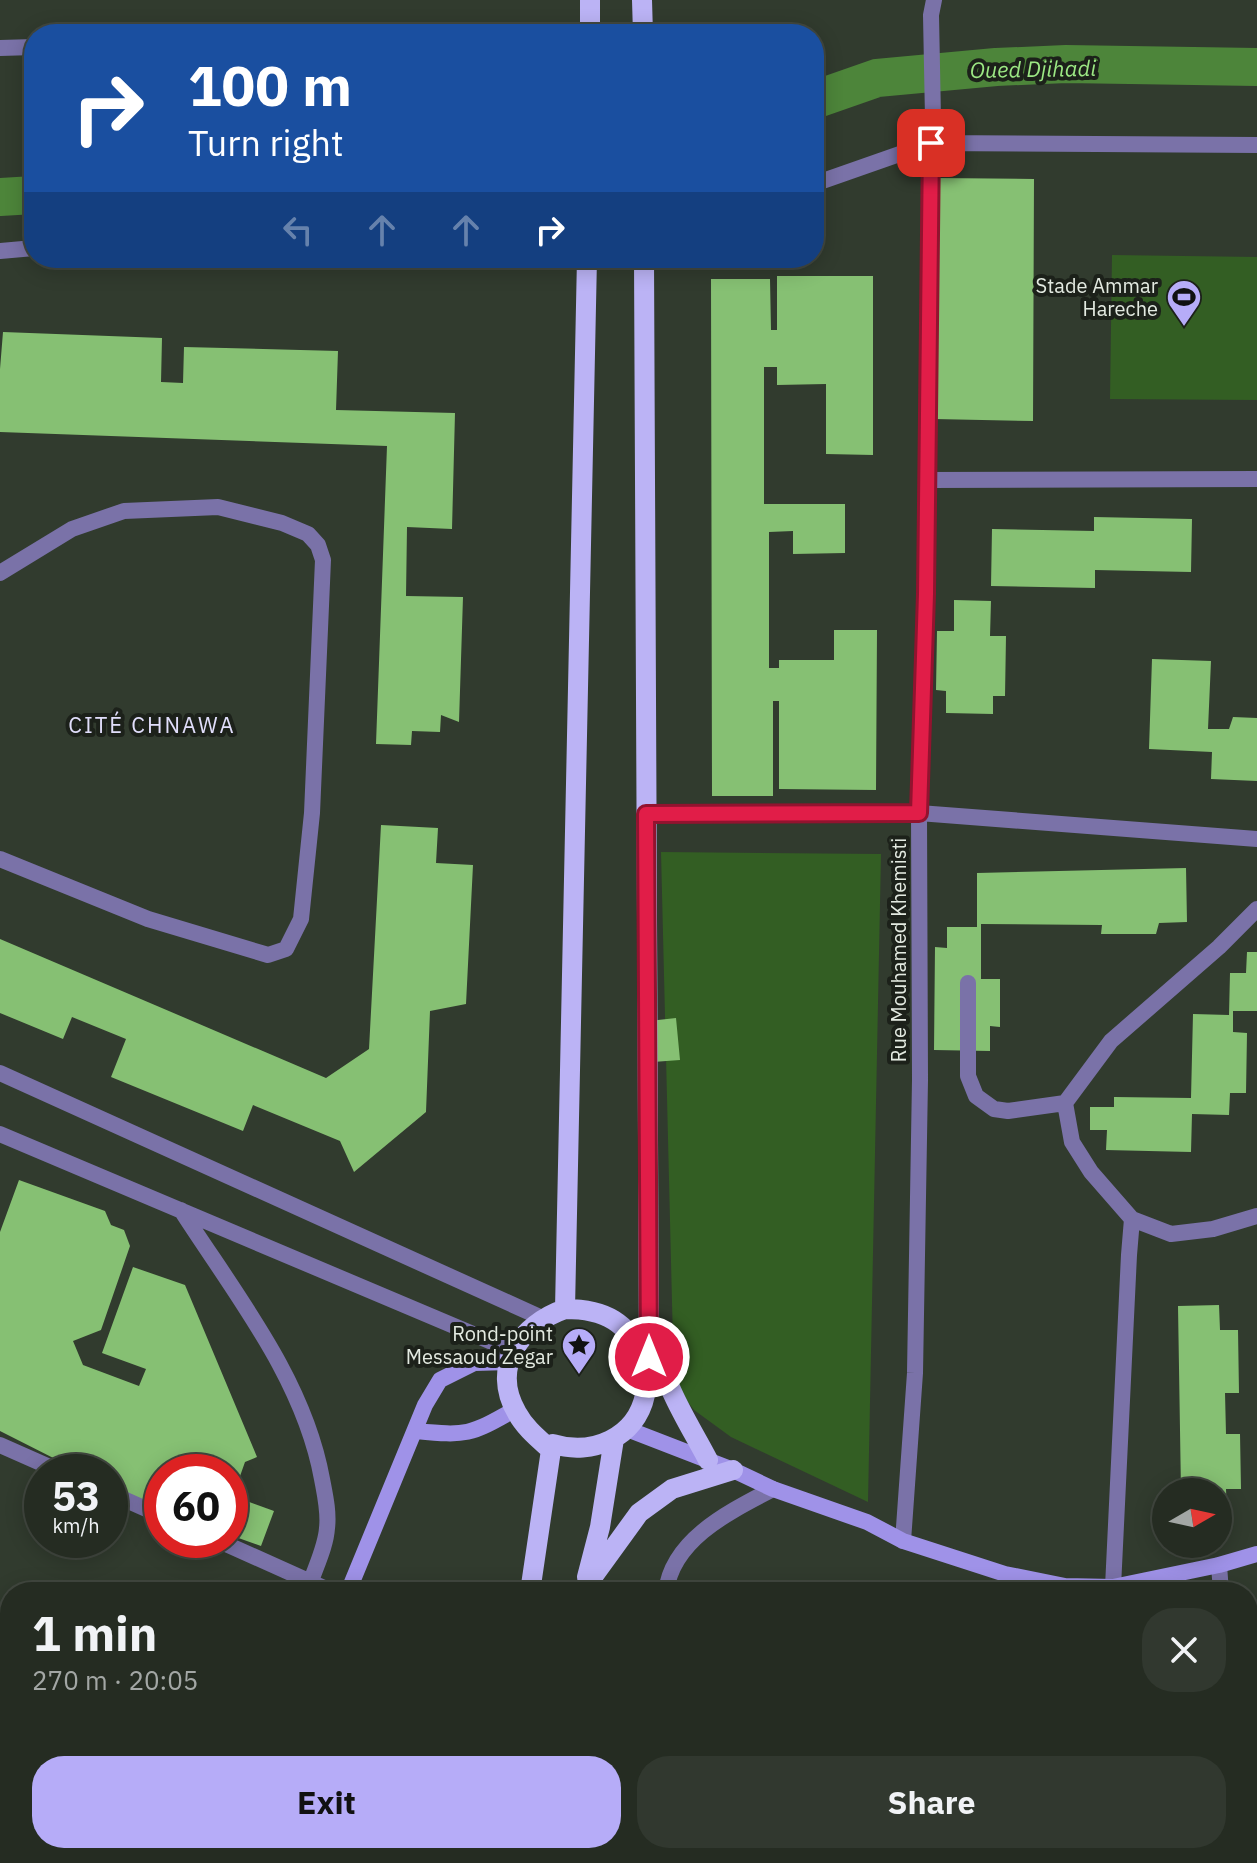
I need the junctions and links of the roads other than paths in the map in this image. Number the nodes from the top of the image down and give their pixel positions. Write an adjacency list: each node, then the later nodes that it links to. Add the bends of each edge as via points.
1 (590, 0): 4 (main road)
2 (642, 0): 5 (main road)
3 (933, 8): 8 (street, Rue Mouhamed Khemisti)
4 (590, 24)
5 (643, 24)
6 (24, 47): 7 (street)
7 (0, 48)
8 (931, 143): 9 (street); 10 (street); 16 (street, Rue Mouhamed Khemisti)
9 (1257, 145)
10 (824, 180)
11 (24, 249): 12 (street)
12 (0, 251)
13 (587, 268): 31 (main road)
14 (644, 268): 19 (main road)
15 (1257, 479): 16 (street)
16 (928, 480): 18 (street, Rue Mouhamed Khemisti)
17 (0, 573): 21 (street, via 72,529 124,511 218,507 308,534 323,560 312,813 301,919 286,949 268,955 148,919)
18 (919, 813): 19 (street); 20 (street); 44 (street, Rue Mouhamed Khemisti, via 915,1373)
19 (646, 814): 30 (main road)
20 (1257, 839)
21 (0, 859)
22 (1257, 909): 25 (street, via 1111,1041)
23 (968, 983): 25 (street, via 968,1076 976,1096 994,1109 1008,1111)
24 (0, 1073): 32 (street)
25 (1065, 1103): 29 (street, via 1072,1142)
26 (0, 1134): 27 (street)
27 (181, 1210): 33 (street); 48 (street, via 259,1332 309,1427 327,1516)
28 (1257, 1216): 29 (street, via 1171,1234)
29 (1132, 1219): 55 (street)
30 (649, 1285): 34 (main road); 41 (main road, via 661,1368)
31 (565, 1309): 32 (main road); 34 (main road, via 607,1315 623,1325)
32 (542, 1318): 33 (main road, via 522,1336)
33 (511, 1357): 35 (main road, via 508,1386); 36 (main road, via 474,1363 440,1380)
34 (649, 1357): 37 (main road, via 639,1413)
35 (514, 1410): 36 (main road, via 467,1433); 39 (main road)
36 (416, 1431): 49 (main road)
37 (620, 1434): 39 (main road, via 590,1448 553,1444); 41 (main road); 51 (main road)
38 (0, 1445): 40 (street)
39 (551, 1450): 50 (main road)
40 (24, 1456)
41 (708, 1460): 42 (main road)
42 (733, 1470): 43 (main road); 52 (main road, via 672,1489 639,1513)
43 (773, 1489): 44 (main road, via 867,1522); 53 (street, via 710,1525 679,1556)
44 (903, 1541): 54 (main road)
45 (248, 1554): 48 (street)
46 (1257, 1554): 47 (main road)
47 (1219, 1565): 56 (main road); 57 (street)
48 (311, 1581)
49 (352, 1582)
50 (531, 1582)
51 (586, 1582)
52 (590, 1582)
53 (667, 1582)
54 (1045, 1582)
55 (1113, 1582)
56 (1137, 1582)
57 (1220, 1582)

